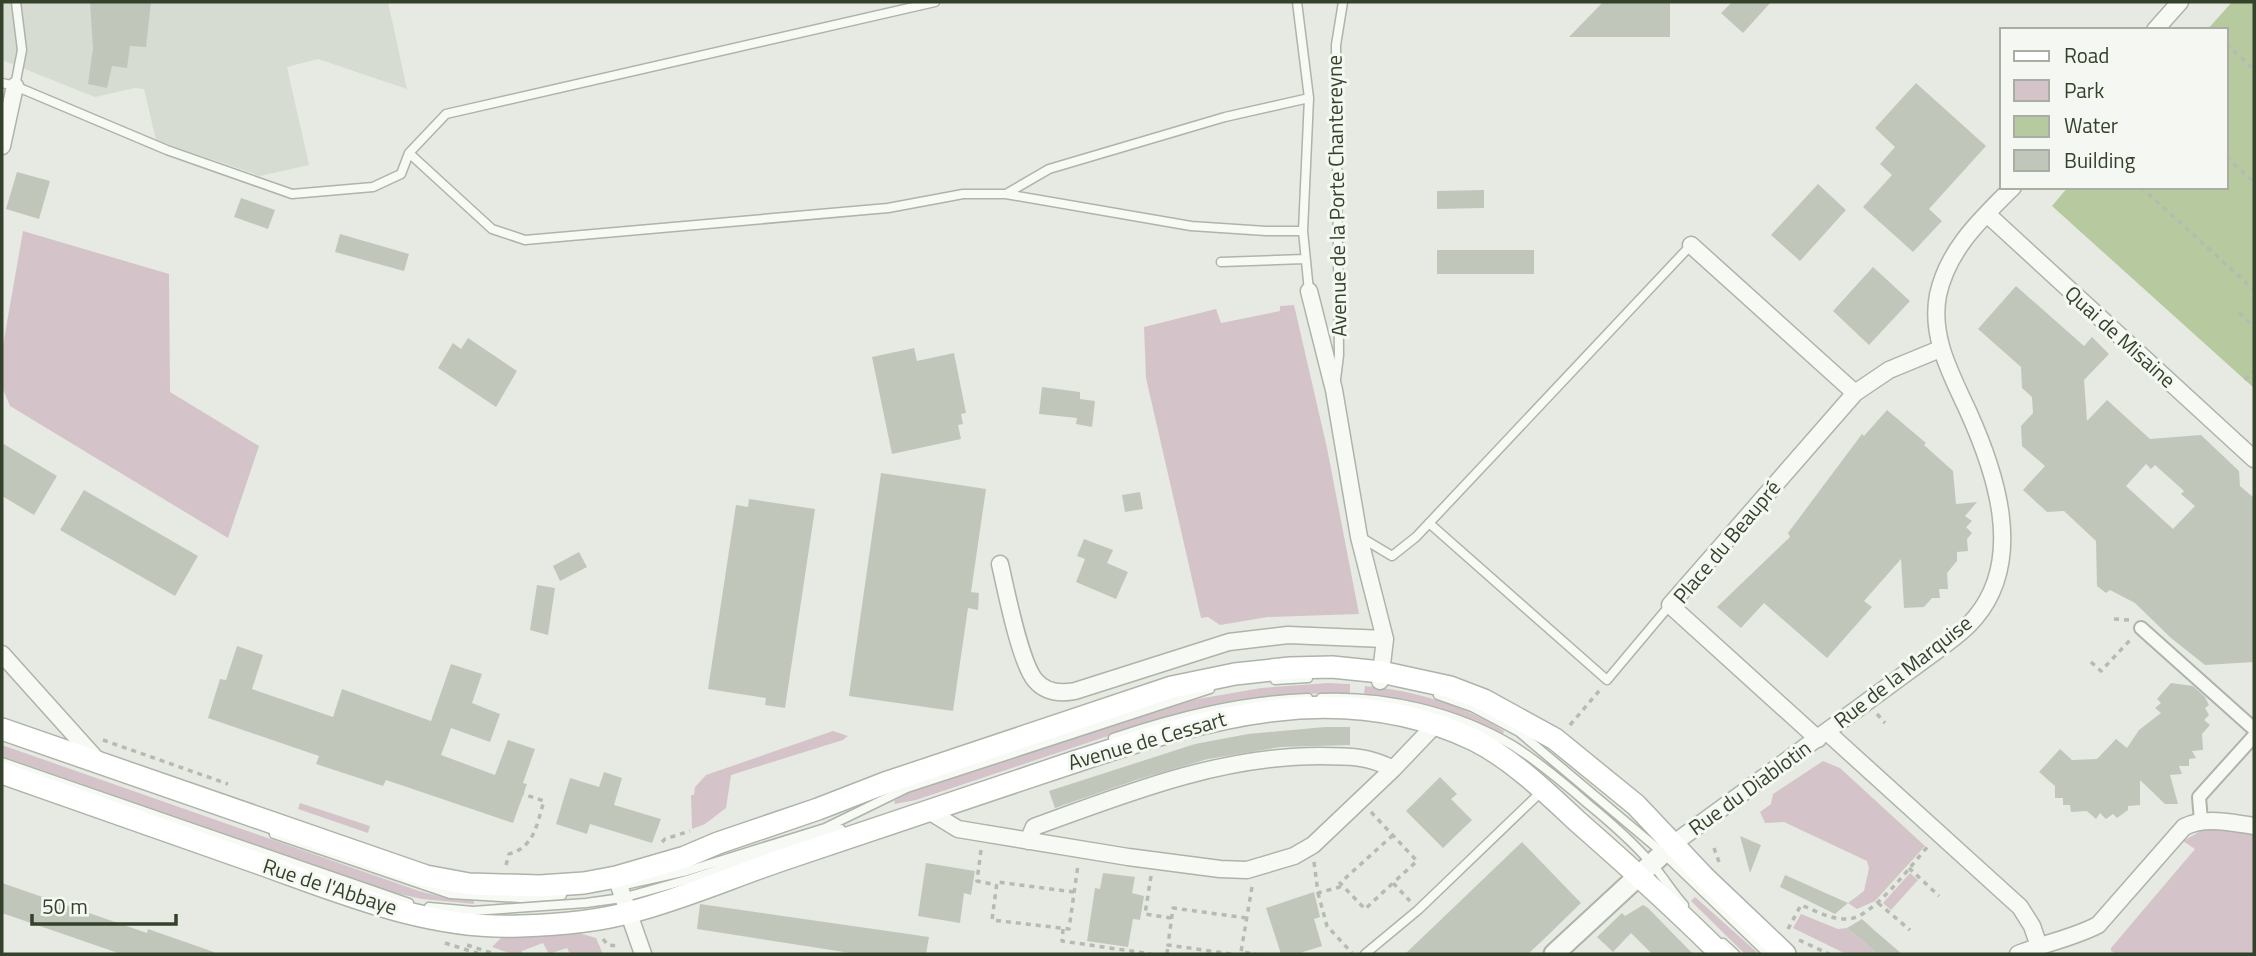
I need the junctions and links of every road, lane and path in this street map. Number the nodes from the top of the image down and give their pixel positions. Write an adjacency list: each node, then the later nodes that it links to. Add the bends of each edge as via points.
1 (16, 2): 9 (lane, via 22,50)
2 (935, 2): 12 (lane, via 446,114)
3 (1297, 2): 10 (lane, Avenue de la Porte Chantereyne)
4 (1343, 2): 30 (lane, Avenue de la Porte Chantereyne, via 1336,45 1339,355)
5 (2180, 2): 6 (street)
6 (2157, 28)
7 (2228, 46): 8 (path)
8 (2254, 69)
9 (8, 85): 11 (street); 12 (lane, via 167,150 292,194 373,187 401,174)
10 (1309, 98): 17 (lane, via 1225,117 1049,169); 19 (lane, Avenue de la Porte Chantereyne)
11 (2, 146)
12 (410, 153): 17 (lane, via 492,229 525,240 888,208 963,194)
13 (2228, 159): 14 (path)
14 (2254, 182)
15 (2011, 189): 18 (street, Rue de la Marquise)
16 (2143, 189): 23 (path)
17 (1006, 194): 19 (lane, via 1191,226)
18 (1987, 214): 27 (street, Rue de la Marquise, via 1959,244 1944,275 1936,314); 32 (street, Quai de Misaine)
19 (1303, 231): 21 (lane, Avenue de la Porte Chantereyne)
20 (1690, 245): 31 (street); 33 (lane)
21 (1304, 259): 22 (lane, Avenue de la Porte Chantereyne); 24 (lane, Avenue de la Porte Chantereyne)
22 (1221, 262)
23 (2254, 290)
24 (1309, 291): 30 (street, Avenue de la Porte Chantereyne)
25 (2239, 313): 26 (path)
26 (2254, 327)
27 (1940, 349): 31 (street, Place du Beaupré, via 1889,370); 51 (street, Rue de la Marquise, via 1974,425 1995,489 2003,533 2000,565 1987,599 1969,625)
28 (2254, 372): 29 (path)
29 (2245, 380)
30 (1334, 390): 34 (street, Avenue de la Porte Chantereyne)
31 (1855, 393): 36 (street, Place du Beaupré)
32 (2254, 459)
33 (1429, 523): 34 (lane, via 1392,556); 44 (lane)
34 (1359, 537): 38 (street, Avenue de la Porte Chantereyne)
35 (1000, 564): 38 (street, via 1026,664 1035,680 1054,691 1075,691 1229,642 1288,635)
36 (1670, 605): 44 (lane); 51 (street, Place du Beaupré)
37 (2141, 628): 40 (path, via 2101,671); 49 (street)
38 (1385, 639): 42 (street, Avenue de la Porte Chantereyne)
39 (2, 654): 57 (street)
40 (2091, 662)
41 (1338, 677): 42 (lane)
42 (1380, 677): 78 (main road, Avenue de Cessart, via 1332,667 1290,668 1172,687); 79 (main road, Avenue de Cessart, via 1450,687 1555,739 1636,805)
43 (1318, 678): 45 (lane)
44 (1607, 680): 50 (path)
45 (1266, 681)
46 (1224, 687): 91 (lane, via 907,788 825,828)
47 (1435, 725): 59 (street); 62 (main road, Avenue de Cessart, via 1479,743); 66 (main road, Avenue de Cessart, via 1356,708 1293,708 1228,716)
48 (2, 729): 57 (main road, Rue de l'Abbaye)
49 (2254, 729)
50 (1564, 732)
51 (1822, 736): 79 (street, Rue du Diablotin); 103 (street, Rue de la Marquise, via 2020,907)
52 (2254, 736): 67 (street, via 2199,797)
53 (2, 739): 57 (lane)
54 (101, 739): 61 (path)
55 (1110, 739): 79 (lane, via 1188,716 1267,701 1332,697 1394,703 1455,720 1512,746)
56 (2, 762): 91 (lane, via 421,906 473,911 586,903)
57 (102, 769): 91 (main road, Rue de l'Abbaye, via 450,882 584,883)
58 (1020, 769): 65 (lane)
59 (1393, 769): 64 (street); 74 (street, via 1376,759 1300,756 1197,771 1034,827)
60 (2, 773): 91 (main road, Rue de l'Abbaye, via 316,884 458,924 525,926)
61 (238, 789)
62 (1543, 790): 79 (main road, Avenue de Cessart); 94 (lane)
63 (523, 794): 81 (path, via 544,801 529,844 509,854)
64 (1360, 800): 73 (path); 76 (street)
65 (905, 808)
66 (927, 810): 72 (street, via 958,830); 91 (main road, Avenue de Cessart)
67 (2201, 821): 69 (street); 103 (street, via 2184,827 2098,925)
68 (853, 825): 91 (lane, via 690,879)
69 (2254, 826)
70 (701, 828): 78 (path, via 665,839)
71 (260, 830): 90 (lane, via 450,894 521,898)
72 (984, 834): 74 (street); 85 (path, via 977,881)
73 (1392, 835): 84 (path, via 1417,861); 86 (path, via 1340,883)
74 (1028, 841): 77 (street)
75 (1930, 844): 83 (path)
76 (1311, 846): 82 (street); 89 (path)
77 (1080, 849): 80 (street); 88 (path)
78 (660, 855): 91 (main road, Rue de l'Abbaye)
79 (1656, 858): 99 (main road, via 1709,882); 112 (street); 113 (main road); 114 (lane, via 1682,904); 115 (lane)
80 (1154, 860): 82 (street, via 1220,869); 95 (path, via 1145,914)
81 (506, 867)
82 (1255, 868): 96 (path)
83 (1909, 868): 92 (path); 93 (path)
84 (1393, 883): 86 (path, via 1365,909); 94 (path)
85 (997, 885): 88 (path); 97 (path, via 992,920)
86 (1343, 886): 89 (path)
87 (584, 892): 91 (lane)
88 (1074, 892): 97 (path, via 1069,929)
89 (1318, 893): 110 (path, via 1327,926)
90 (572, 894)
91 (621, 894): 105 (street)
92 (1939, 896)
93 (1878, 903): 98 (path); 99 (path, via 1851,919 1833,918 1801,905)
94 (1418, 910): 111 (lane)
95 (1171, 918): 96 (path, via 1173,908); 101 (path)
96 (1247, 918): 104 (path)
97 (1063, 929): 106 (path, via 1062,941)
98 (1910, 930)
99 (1785, 944)
100 (608, 945): 102 (path)
101 (1168, 945): 107 (path); 108 (path)
102 (618, 946)
103 (2039, 946): 116 (street)
104 (1241, 953): 109 (path)
105 (643, 954)
106 (1150, 954)
107 (1167, 954)
108 (1231, 954)
109 (1256, 954)
110 (1353, 954)
111 (1365, 954)
112 (1554, 954)
113 (1721, 954)
114 (1735, 954)
115 (1768, 954)
116 (2018, 954)

